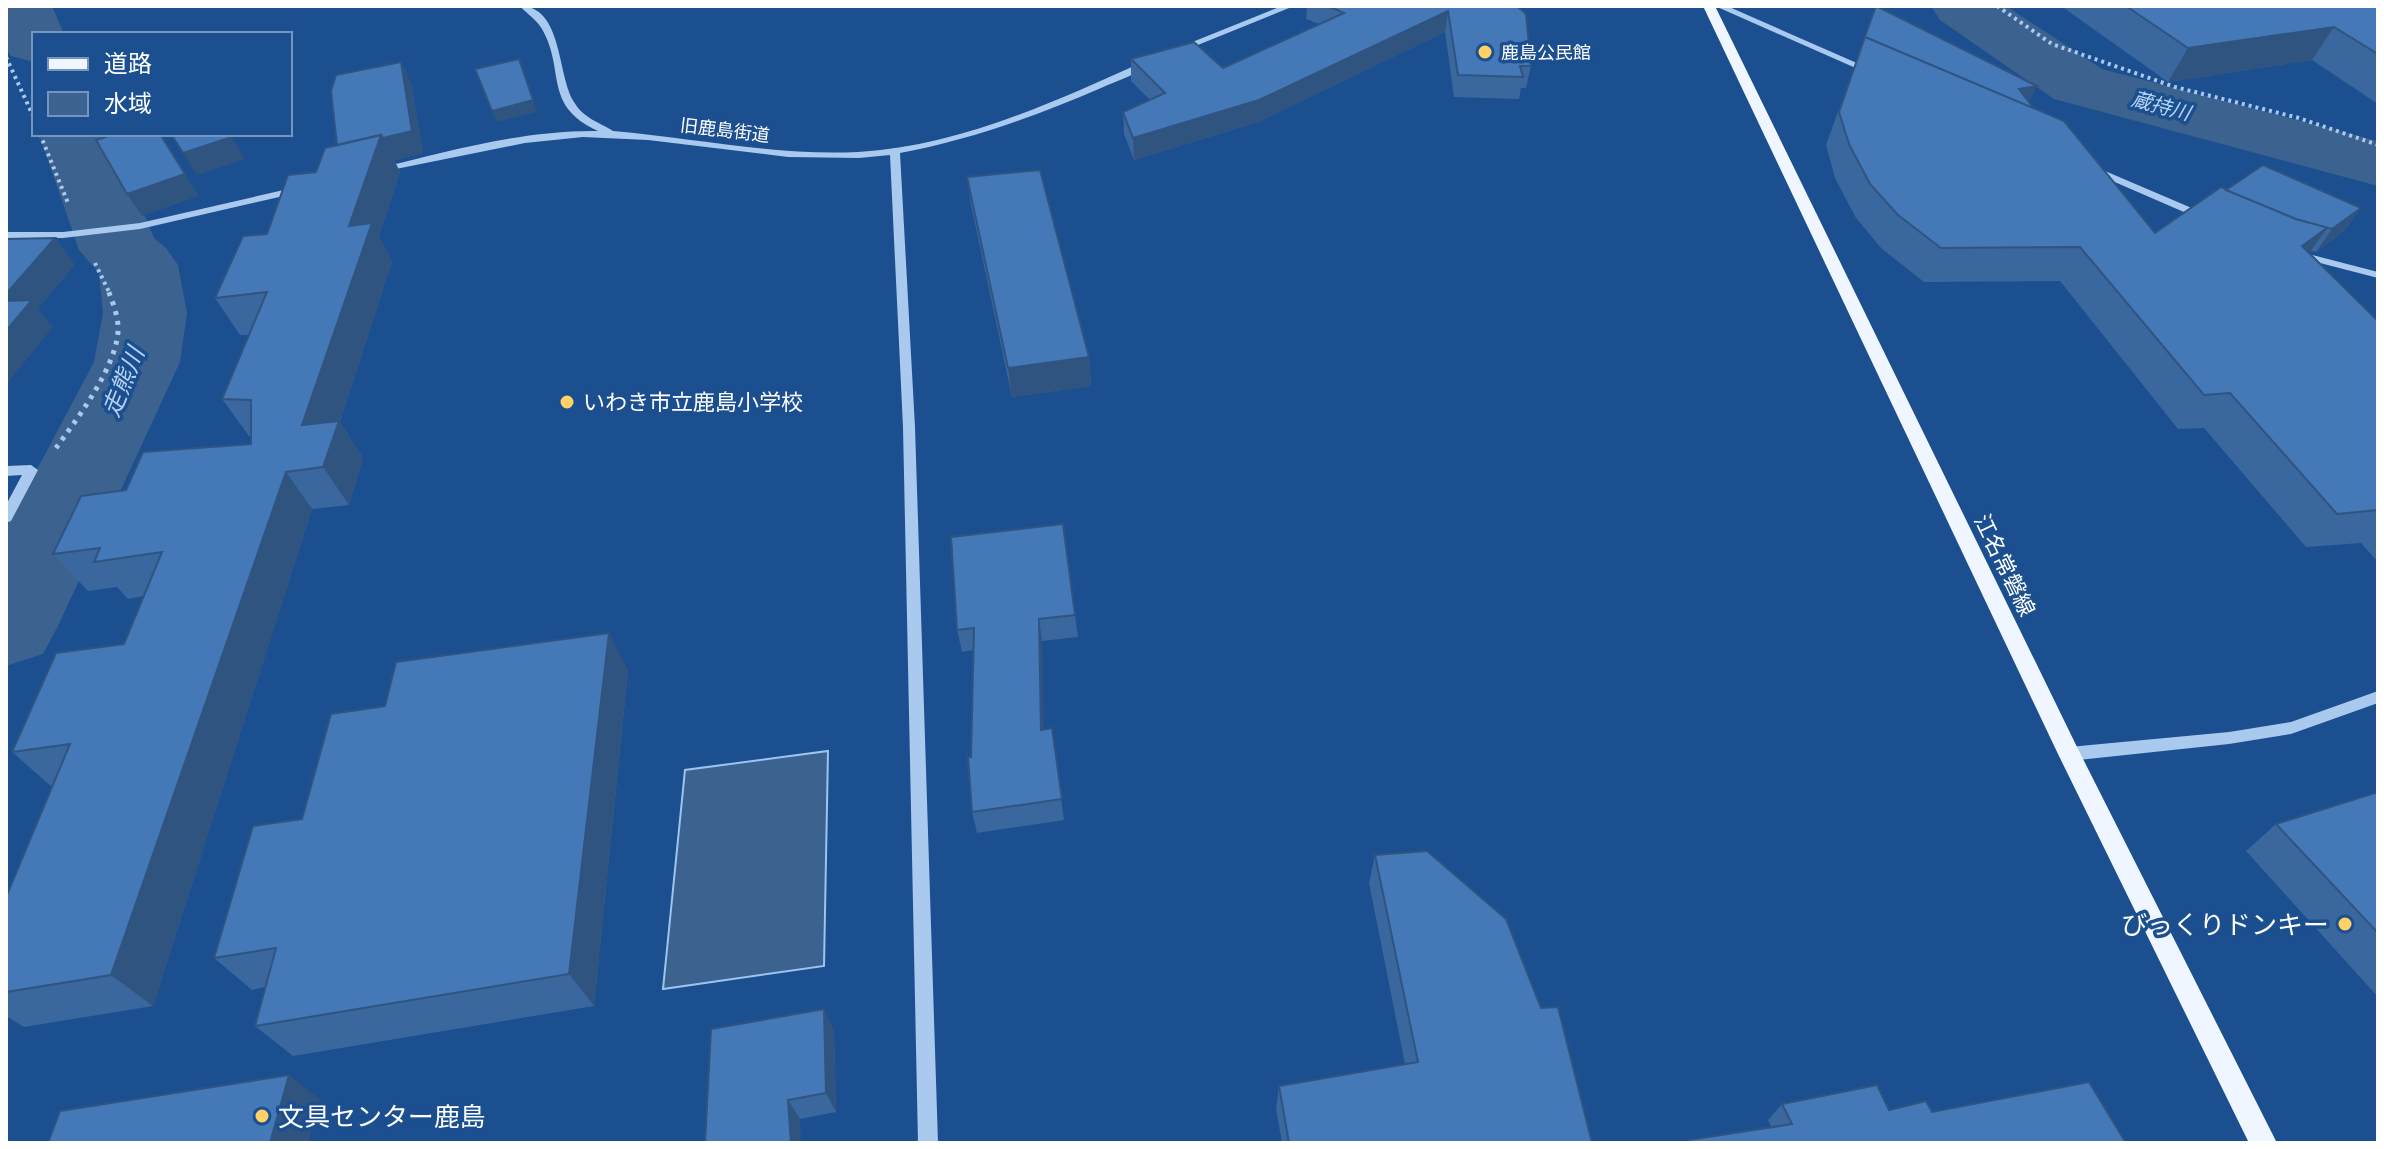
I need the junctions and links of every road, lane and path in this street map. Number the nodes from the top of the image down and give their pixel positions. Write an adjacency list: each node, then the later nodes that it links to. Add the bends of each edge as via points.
1 (524, 6): 11 (street, via 548,29 560,83 578,116)
2 (1290, 6): 6 (street)
3 (1709, 6): 27 (main road, 江名常磐線)
4 (1719, 6): 9 (street)
5 (1997, 6): 13 (path, via 2052,44 2175,87 2299,118)
6 (1171, 52)
7 (6, 57): 10 (path)
8 (1157, 59): 14 (street, 旧鹿島街道, via 1027,115)
9 (1883, 77)
10 (32, 114)
11 (613, 134): 14 (street, 旧鹿島街道, via 791,156); 16 (street, 旧鹿島街道, via 564,134)
12 (41, 136): 19 (path)
13 (2378, 145)
14 (895, 151): 28 (street, via 909,427)
15 (2079, 163): 18 (street)
16 (366, 174)
17 (309, 188): 19 (street, via 140,226)
18 (2220, 224)
19 (79, 234): 20 (street); 23 (path, via 105,281 118,335 82,409 57,447)
20 (6, 235)
21 (2290, 252): 22 (street)
22 (2378, 275)
23 (31, 470): 24 (street); 25 (street)
24 (6, 471)
25 (6, 518)
26 (2378, 697): 27 (street, via 2291,728)
27 (2069, 754): 29 (main road, 江名常磐線)
28 (928, 1143)
29 (2263, 1143)

